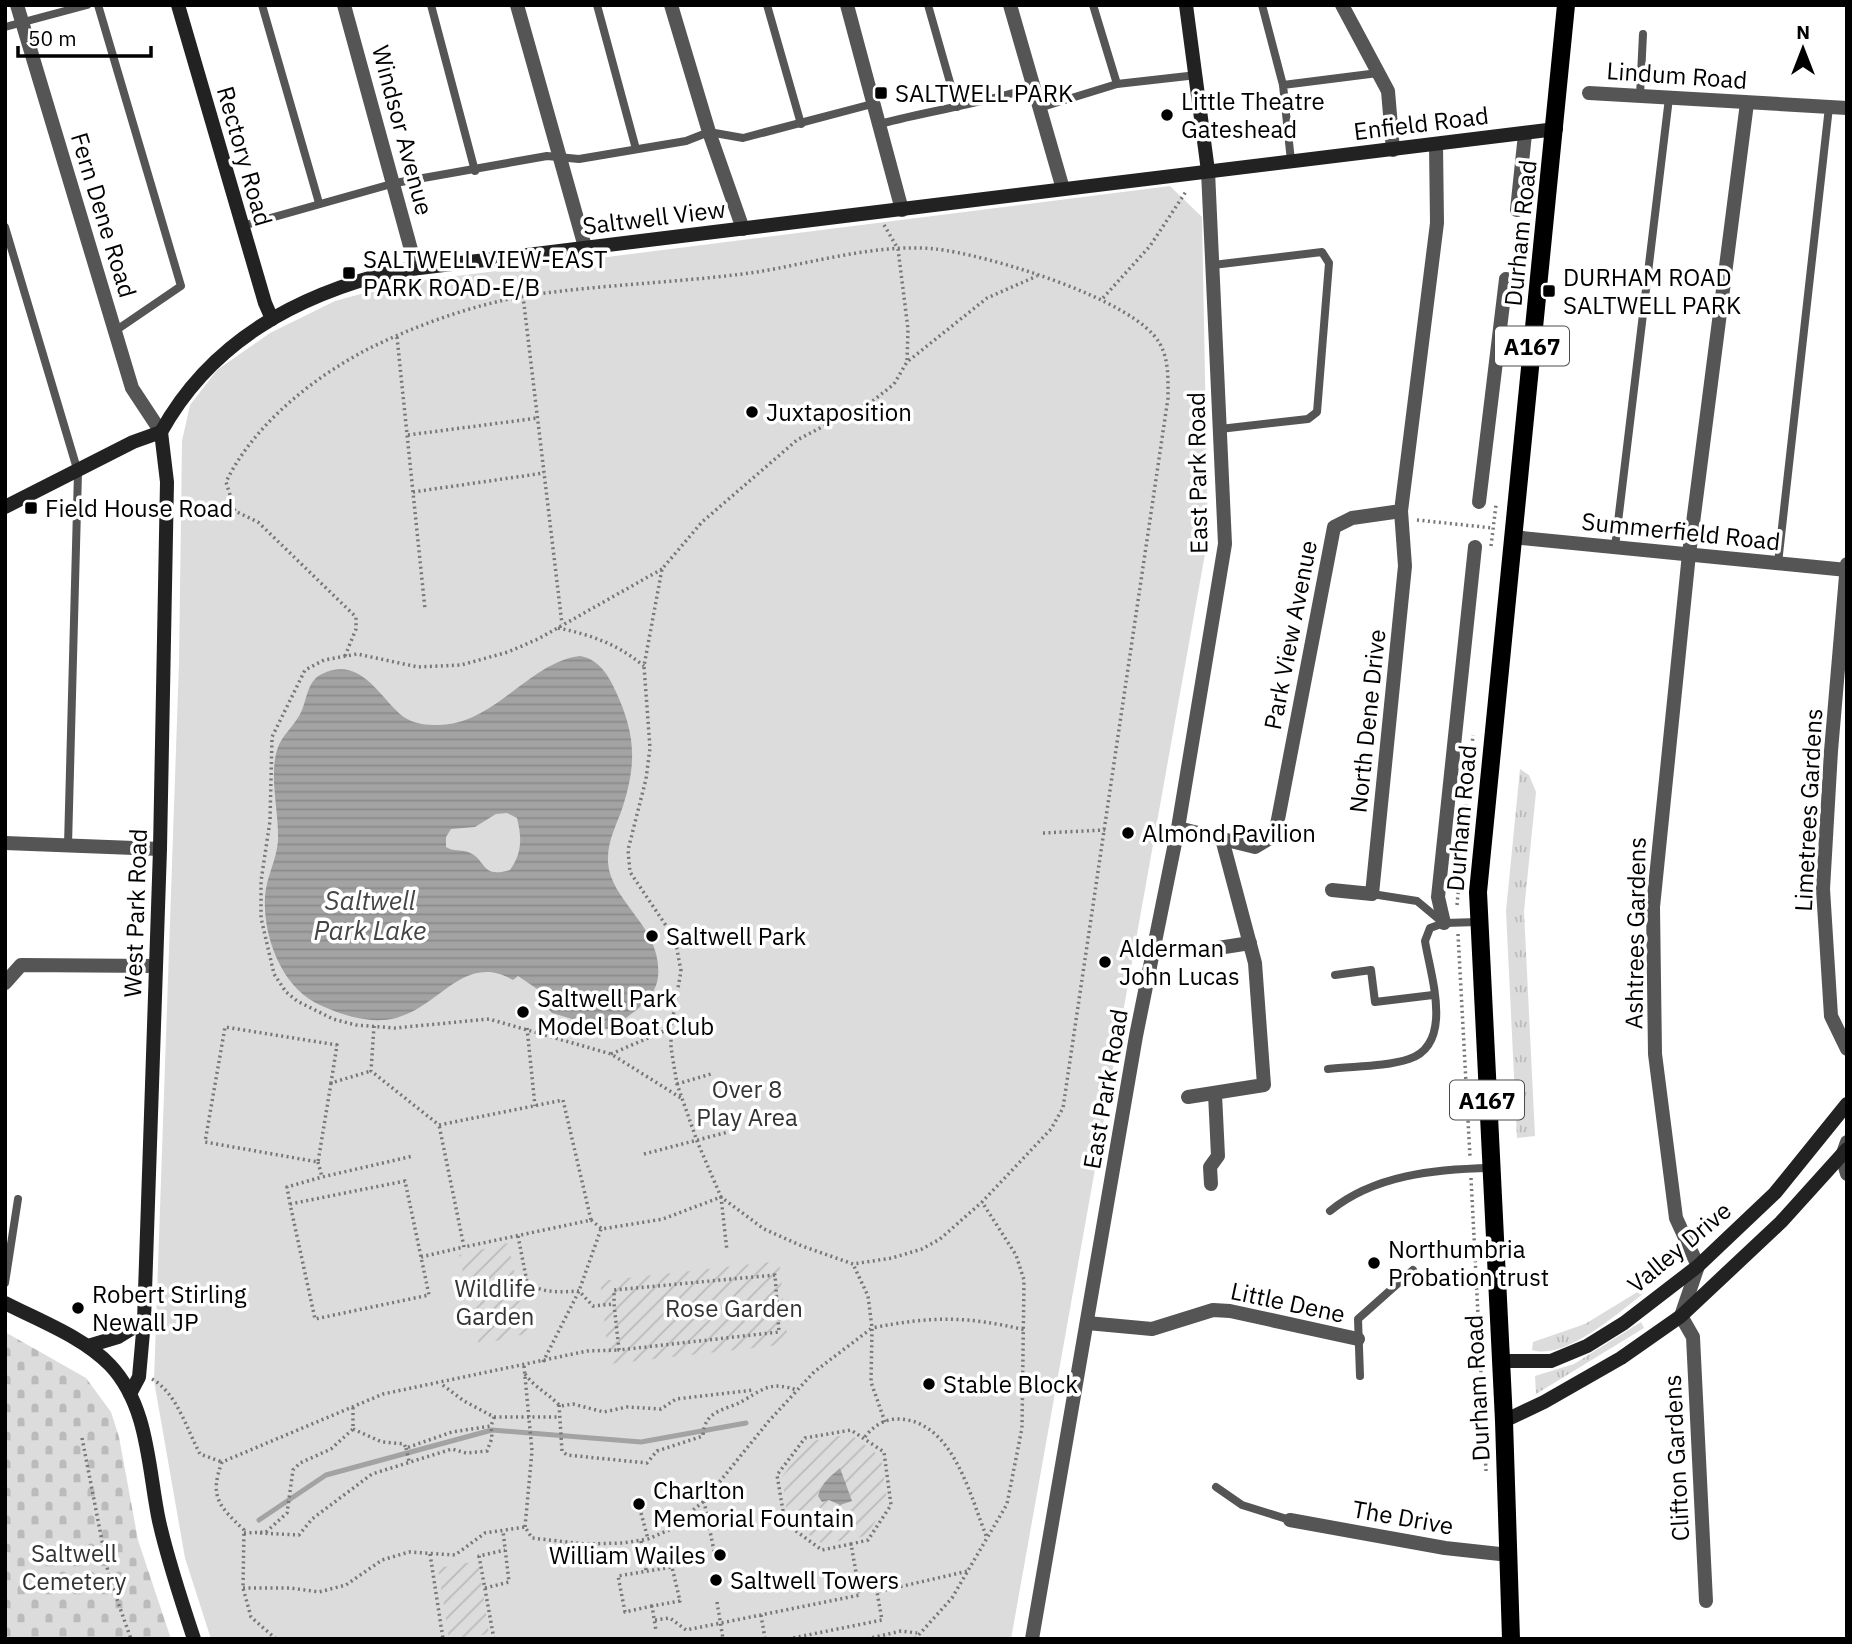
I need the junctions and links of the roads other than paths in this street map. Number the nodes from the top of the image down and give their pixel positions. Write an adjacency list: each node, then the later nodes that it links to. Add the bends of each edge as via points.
1 (17, 5): 20 (street, Fern Dene Road)
2 (87, 5): 20 (lane)
3 (98, 5): 62 (lane, via 181,286)
4 (178, 5): 54 (street, Rectory Road)
5 (262, 5): 51 (lane)
6 (344, 5): 49 (street, Windsor Avenue)
7 (431, 5): 47 (lane)
8 (517, 5): 45 (street)
9 (597, 5): 43 (lane)
10 (671, 5): 40 (street)
11 (766, 5): 37 (lane)
12 (847, 5): 31 (street)
13 (928, 5): 33 (lane)
14 (1010, 5): 27 (street)
15 (1093, 5): 25 (lane)
16 (1186, 5): 24 (street)
17 (1262, 5): 26 (lane)
18 (1342, 5): 23 (street)
19 (1566, 5): 39 (main road, Durham Road / A167)
20 (22, 23): 21 (lane); 62 (street, Fern Dene Road)
21 (5, 27)
22 (1643, 34): 29 (lane)
23 (1378, 73): 26 (lane); 44 (street, via 1388,91)
24 (1198, 75): 25 (lane); 48 (street)
25 (1117, 84): 35 (lane)
26 (1283, 85): 46 (lane)
27 (1033, 87): 33 (lane); 35 (street)
28 (1589, 93): 29 (street, Lindum Road)
29 (1640, 96): 30 (street, Lindum Road)
30 (1669, 98): 32 (street, Lindum Road); 71 (lane)
31 (876, 103): 37 (lane); 38 (street)
32 (1746, 103): 34 (street, Lindum Road); 72 (street, Ashtrees Gardens)
33 (957, 107): 38 (lane)
34 (1829, 107): 36 (street, Lindum Road); 73 (lane)
35 (1040, 108): 50 (street)
36 (1847, 108)
37 (801, 124): 40 (lane, via 743,138)
38 (880, 124): 52 (street)
39 (1556, 130): 41 (street, Enfield Road); 69 (main road, Durham Road / A167)
40 (709, 132): 43 (lane, via 686,141); 56 (street)
41 (1525, 134): 42 (street, Enfield Road); 53 (street)
42 (1436, 145): 44 (street, Enfield Road); 68 (street, via 1437,223)
43 (636, 149): 45 (lane, via 579,159)
44 (1393, 150): 46 (street, Enfield Road)
45 (559, 157): 47 (lane); 57 (street)
46 (1292, 161): 48 (street, Enfield Road)
47 (475, 171): 49 (lane)
48 (1204, 171): 50 (street, Saltwell View); 58 (street, East Park Road)
49 (395, 183): 51 (lane); 59 (street, Windsor Avenue)
50 (1063, 190): 52 (street, Saltwell View)
51 (319, 203): 54 (lane)
52 (902, 210): 56 (street, Saltwell View)
53 (1517, 210)
54 (242, 226): 61 (street, Rectory Road)
55 (5, 227): 65 (lane)
56 (743, 229): 57 (street, Saltwell View)
57 (585, 247): 59 (street, Saltwell View)
58 (1213, 265): 63 (street, East Park Road); 63 (lane, via 1322,251 1329,263 1317,412 1308,419)
59 (416, 268): 61 (street, Saltwell View, via 355,281)
60 (1506, 279): 67 (street)
61 (272, 319): 64 (street, Saltwell View, via 202,372 186,389)
62 (115, 331): 64 (street, Fern Dene Road, via 132,388)
63 (1220, 429): 76 (street, East Park Road, via 1225,544)
64 (161, 432): 65 (street); 80 (street, West Park Road, via 167,482)
65 (78, 472): 66 (street); 79 (lane)
66 (6, 502)
67 (1479, 502)
68 (1401, 515): 77 (street, Park View Avenue, via 1352,518 1334,527 1275,835 1255,847); 82 (street, North Dene Drive, via 1405,566)
69 (1512, 534): 71 (street, Summerfield Road); 83 (main road, Durham Road / A167, via 1478,892)
70 (1475, 547): 84 (street, via 1438,897)
71 (1615, 547): 72 (street, Summerfield Road)
72 (1689, 554): 73 (street, Summerfield Road); 102 (street, Ashtrees Gardens, via 1658,844 1653,964 1655,1054 1676,1218)
73 (1778, 563): 75 (street, Summerfield Road)
74 (1847, 564): 75 (street, Limetrees Gardens)
75 (1846, 570): 91 (street, Limetrees Gardens, via 1824,889 1831,1016)
76 (1178, 828): 77 (street, Park View Avenue); 108 (street, East Park Road, via 1136,1036)
77 (1222, 839): 85 (street)
78 (5, 843): 79 (street)
79 (68, 845): 80 (street)
80 (160, 849): 87 (street, West Park Road)
81 (1332, 890): 82 (street)
82 (1372, 894): 84 (lane, via 1417,901)
83 (1479, 922): 84 (lane); 97 (main road, Durham Road / A167)
84 (1444, 923): 90 (lane, via 1430,928 1425,941)
85 (1250, 943): 86 (street); 93 (street, via 1264,1085)
86 (1199, 951)
87 (156, 966): 89 (street, via 21,965); 107 (street, West Park Road)
88 (1335, 975): 90 (lane, via 1371,970 1375,1002)
89 (5, 983)
90 (1433, 995): 92 (lane, via 1436,1027 1423,1050 1410,1058)
91 (1847, 1049)
92 (1328, 1069)
93 (1215, 1094): 94 (street); 99 (street, via 1219,1156 1210,1167)
94 (1188, 1097)
95 (1847, 1104): 102 (street, Valley Drive, via 1775,1193)
96 (1845, 1149): 98 (street); 106 (street, Valley Drive, via 1781,1222)
97 (1491, 1168): 101 (lane, via 1399,1178 1353,1196); 111 (main road, Durham Road / A167)
98 (1847, 1174)
99 (1212, 1184)
100 (18, 1199): 104 (lane)
101 (1330, 1211)
102 (1698, 1266): 106 (street); 111 (street, Valley Drive, via 1587,1346 1551,1360)
103 (1413, 1270): 109 (lane, via 1358,1320)
104 (5, 1283)
105 (5, 1303): 110 (street)
106 (1681, 1316): 114 (street, Valley Drive, via 1621,1358); 118 (street, Clifton Gardens, via 1693,1337)
107 (144, 1321): 110 (street, via 118,1337); 113 (street, West Park Road, via 139,1372)
108 (1087, 1323): 109 (street, Little Dene, via 1152,1329 1222,1310); 120 (street, East Park Road)
109 (1358, 1339): 112 (lane)
110 (88, 1346): 113 (street, via 111,1366)
111 (1501, 1361): 114 (main road, Durham Road / A167)
112 (1360, 1376)
113 (130, 1394): 119 (street, via 141,1421 159,1521)
114 (1504, 1420): 117 (main road, Durham Road / A167)
115 (1216, 1487): 116 (lane, via 1242,1505)
116 (1290, 1520): 117 (street, The Drive)
117 (1509, 1555): 121 (main road, Durham Road / A167)
118 (1706, 1601)
119 (194, 1639)
120 (1032, 1639)
121 (1511, 1639)

